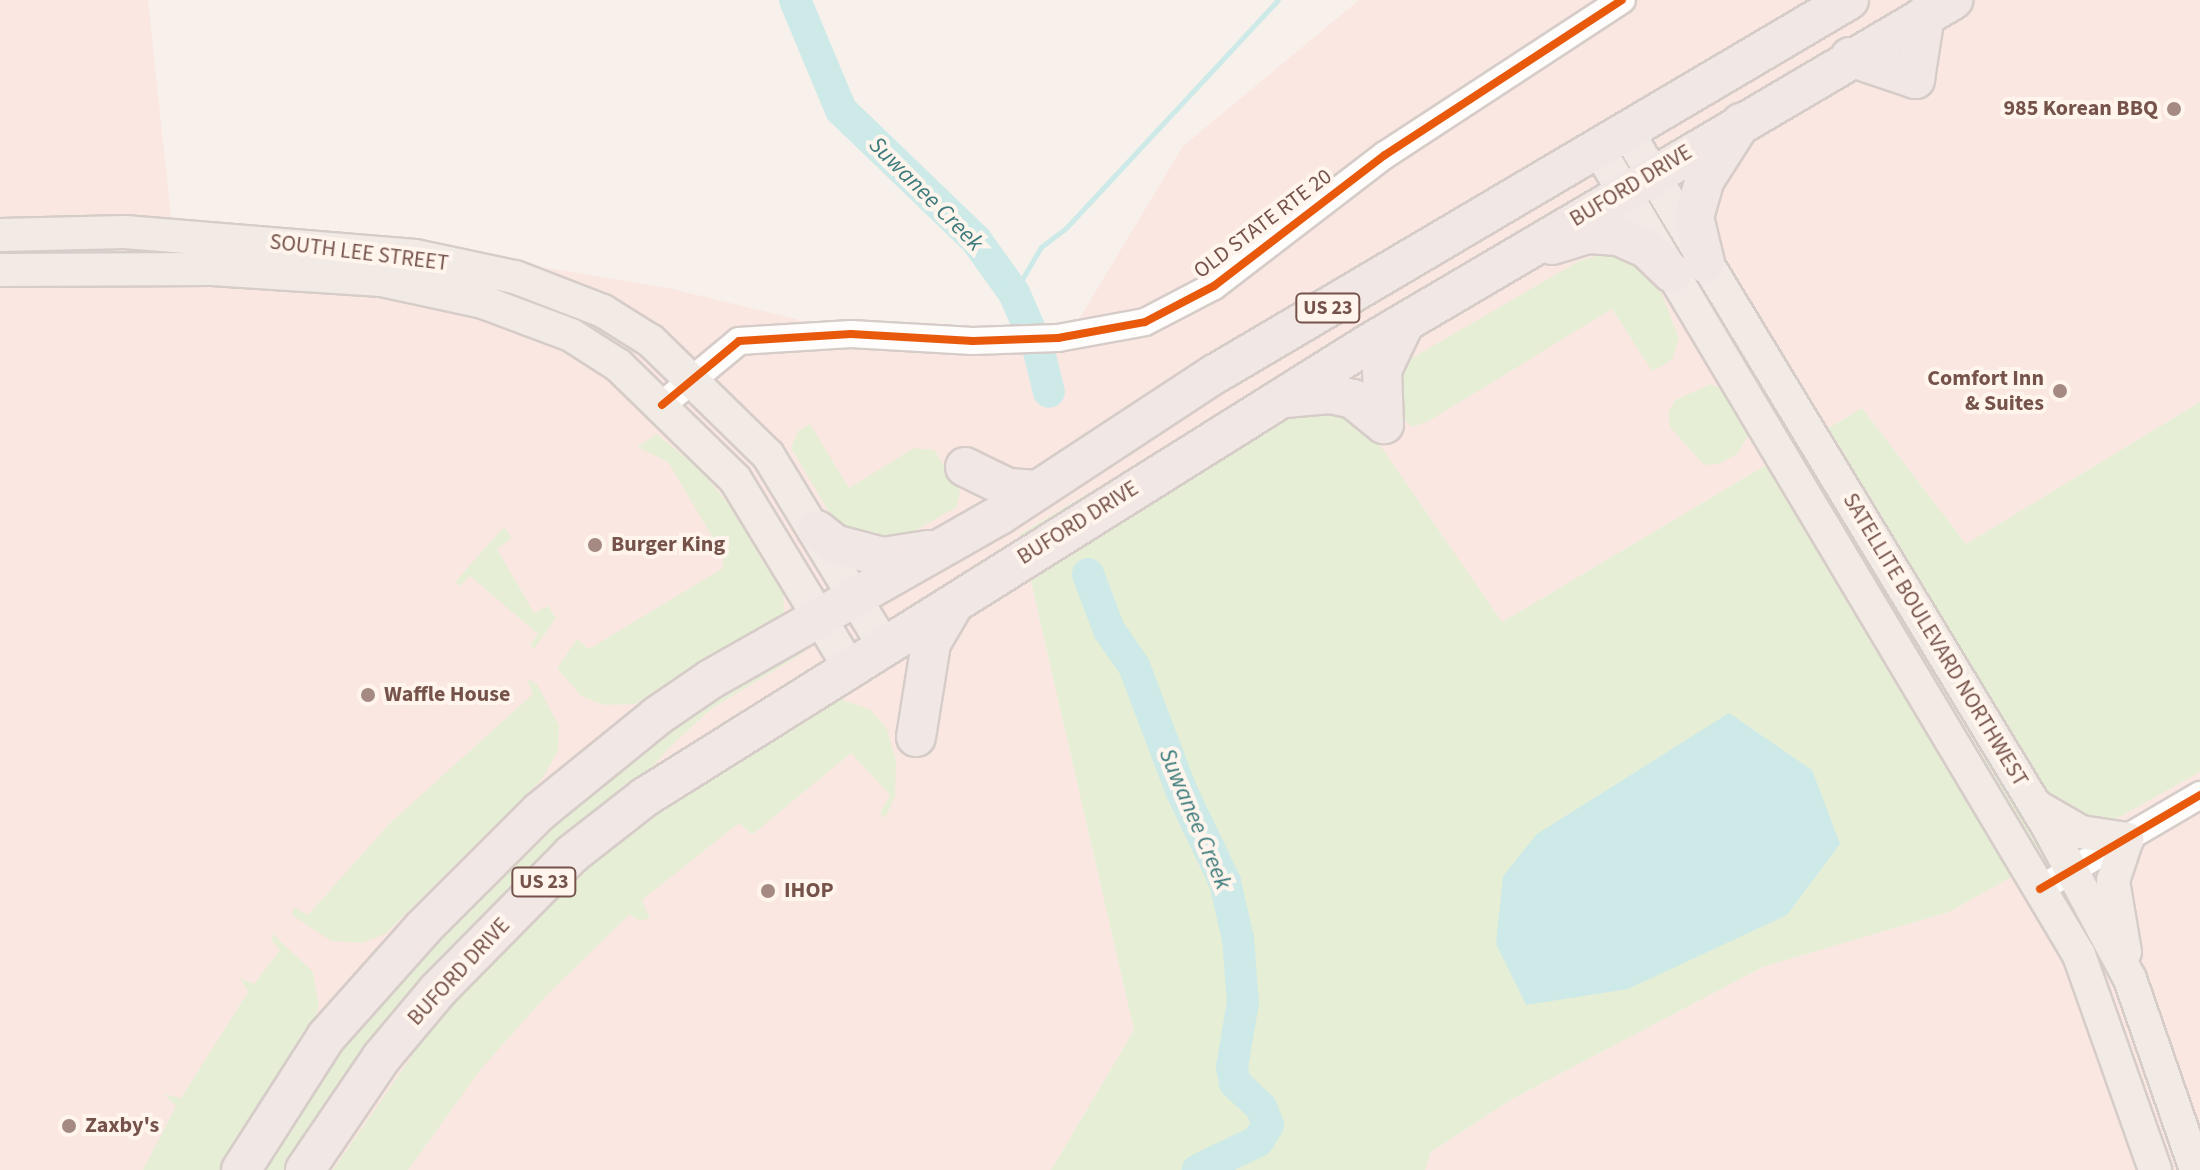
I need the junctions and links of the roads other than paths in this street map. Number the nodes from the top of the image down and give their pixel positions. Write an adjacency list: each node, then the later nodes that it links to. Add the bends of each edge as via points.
1 (1622, 0): 13 (street, OLD STATE RTE 20, via 1385,155 1214,286 1145,322 1058,338 973,341 851,334 739,341)
2 (1849, 0): 6 (highway, US 23)
3 (1939, 8): 4 (highway, BUFORD DRIVE / US 23); 4 (highway, via 1915,79)
4 (1850, 57): 5 (highway, BUFORD DRIVE / US 23)
5 (1743, 119): 7 (highway, BUFORD DRIVE / US 23); 10 (highway, via 1704,181)
6 (1614, 142): 7 (main road, SATELLITE BOULEVARD NORTHWEST); 16 (highway, US 23, via 1203,380)
7 (1637, 182): 9 (highway, BUFORD DRIVE / US 23); 10 (main road, SATELLITE BOULEVARD NORTHWEST)
8 (0, 235): 13 (main road, SOUTH LEE STREET, via 125,232 415,256 515,277 603,311 651,341)
9 (1515, 255): 10 (highway, via 1589,234 1618,236); 12 (highway, BUFORD DRIVE / US 23)
10 (1688, 268): 26 (main road, SATELLITE BOULEVARD NORTHWEST); 29 (main road, SATELLITE BOULEVARD NORTHWEST)
11 (0, 270): 15 (main road, SOUTH LEE STREET, via 212,269 382,280 483,302 571,335 618,365)
12 (1405, 322): 14 (highway, BUFORD DRIVE / US 23); 14 (highway, via 1382,370 1384,424 1353,399 1330,394)
13 (694, 382): 15 (street, OLD STATE RTE 20); 17 (main road, SOUTH LEE STREET, via 768,455)
14 (1278, 399): 19 (highway, BUFORD DRIVE / US 23)
15 (662, 405): 21 (main road, SOUTH LEE STREET, via 735,479 780,547)
16 (1034, 490): 18 (highway, US 23); 18 (highway, via 1008,488 965,467 969,496)
17 (817, 530): 18 (highway, via 834,544 883,557); 20 (main road, SOUTH LEE STREET)
18 (952, 543): 20 (highway, US 23)
19 (958, 599): 22 (highway, BUFORD DRIVE / US 23); 24 (highway, via 931,643)
20 (854, 601): 21 (highway, US 23); 22 (main road, SOUTH LEE STREET)
21 (819, 622): 23 (main road, SOUTH LEE STREET); 31 (highway, US 23, via 700,686 539,812 423,928 326,1037)
22 (884, 646): 23 (highway, BUFORD DRIVE / US 23)
23 (850, 668): 32 (highway, BUFORD DRIVE / US 23, via 645,797 572,854 429,1001 381,1058)
24 (916, 737)
25 (2200, 795): 27 (street)
26 (2034, 804): 27 (main road, via 2081,832); 28 (main road, SATELLITE BOULEVARD NORTHWEST)
27 (2127, 839): 28 (street); 30 (main road, via 2113,881)
28 (2072, 871): 29 (street); 30 (main road, SATELLITE BOULEVARD NORTHWEST)
29 (2040, 889): 33 (main road, SATELLITE BOULEVARD NORTHWEST, via 2079,955)
30 (2130, 979): 34 (main road, SATELLITE BOULEVARD NORTHWEST)
31 (241, 1170)
32 (305, 1170)
33 (2155, 1170)
34 (2196, 1170)

